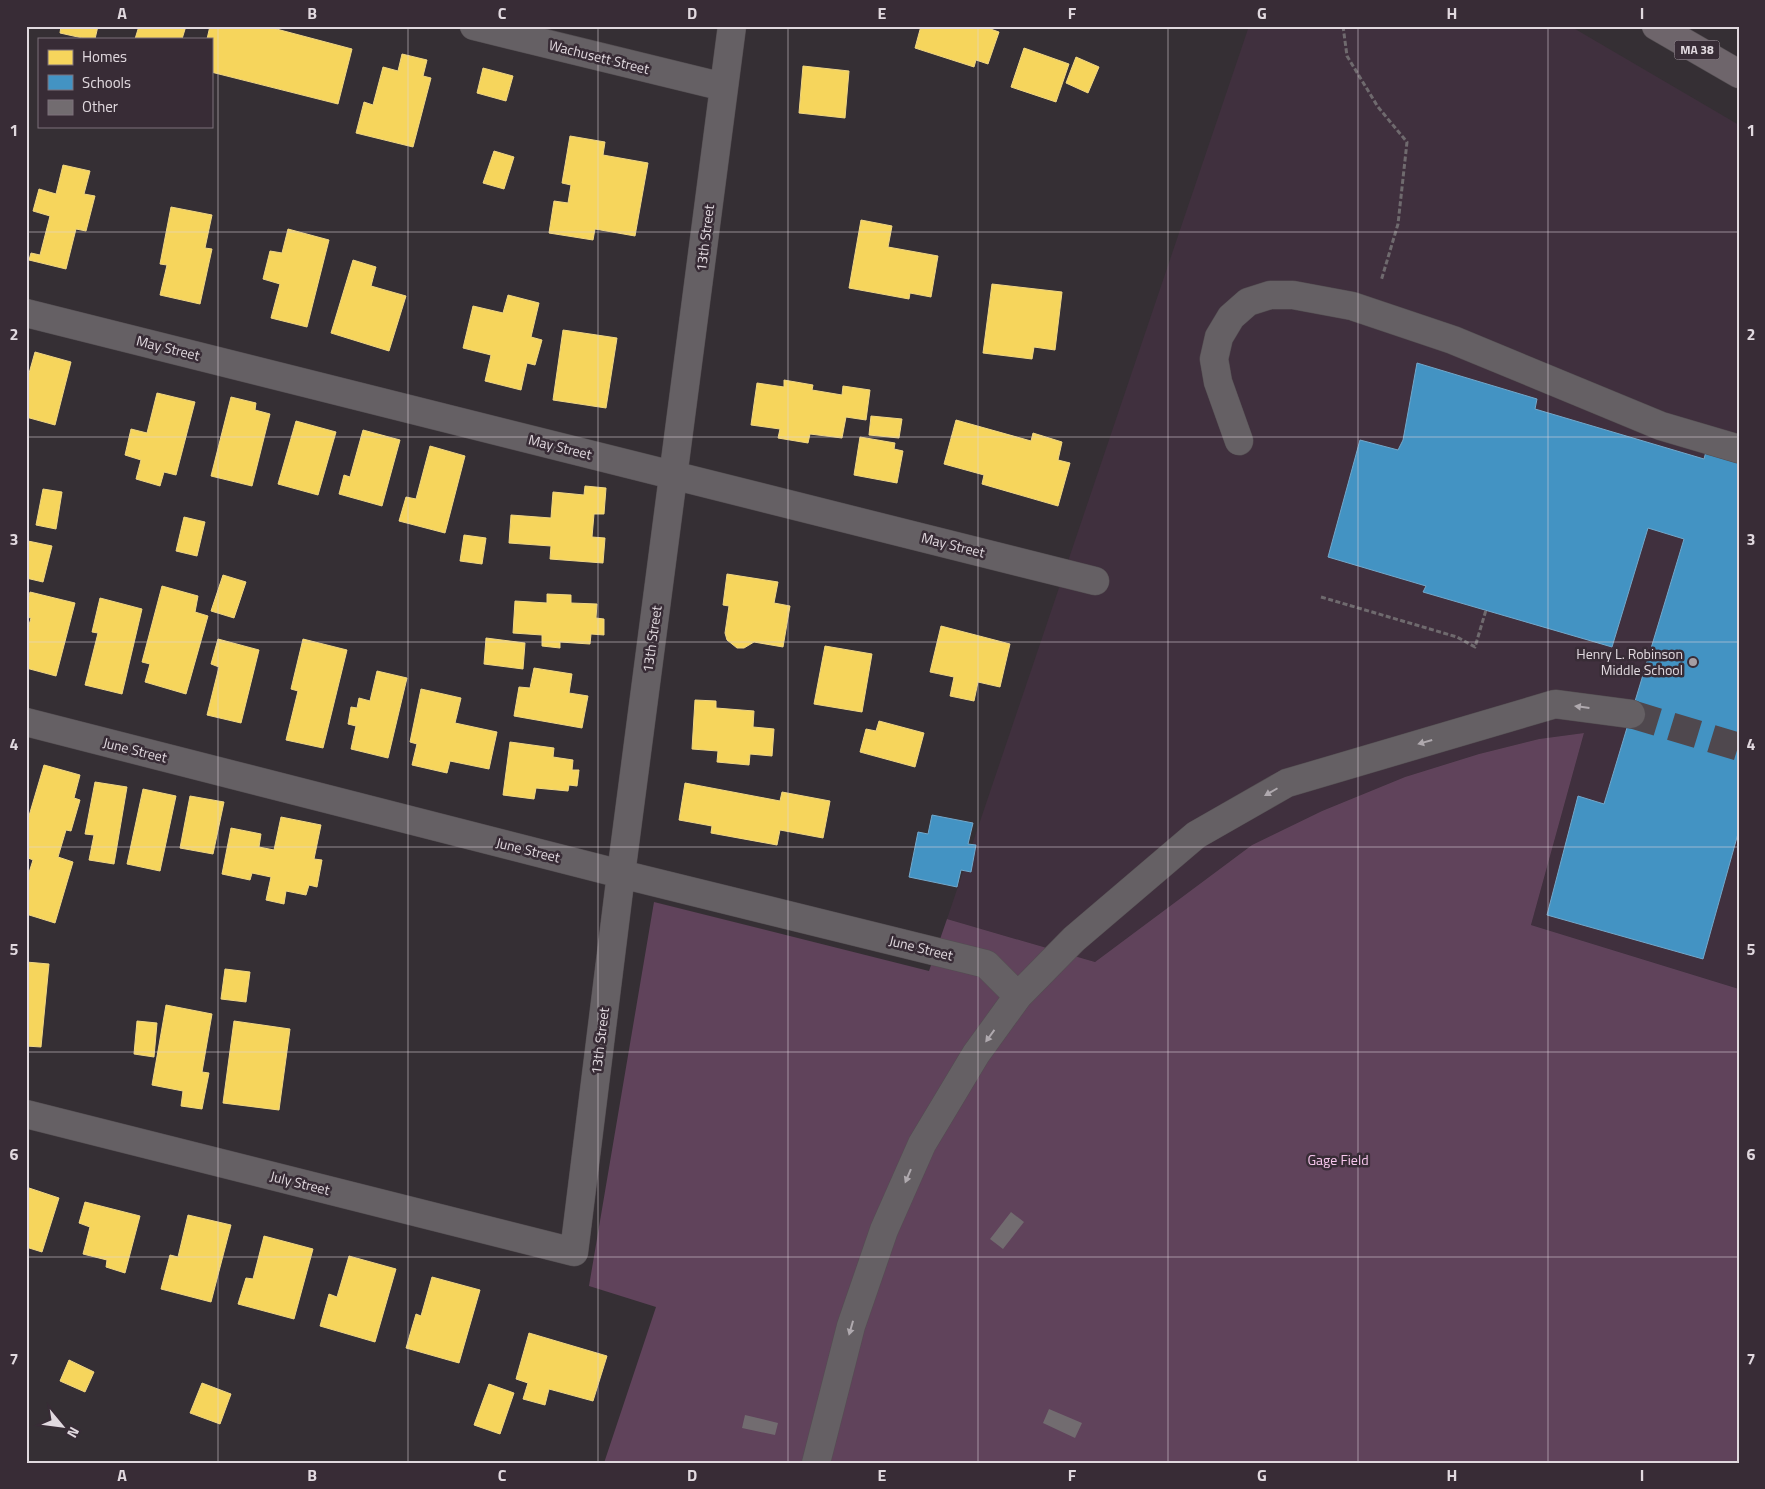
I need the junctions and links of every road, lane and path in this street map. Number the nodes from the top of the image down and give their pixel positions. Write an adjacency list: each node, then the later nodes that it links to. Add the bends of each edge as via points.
1 (474, 26): 6 (street, Wachusett Street)
2 (732, 26): 6 (street, 13th Street)
3 (1343, 26): 7 (path, via 1346,56 1378,107 1407,142 1398,224)
4 (1656, 26): 5 (main road, MA 38)
5 (1739, 74)
6 (724, 87): 11 (street, 13th Street)
7 (1372, 312): 9 (street, via 1293,295 1270,295 1248,302 1231,317 1219,337 1214,359 1218,382); 10 (street, via 1453,340 1661,426)
8 (26, 313): 11 (street, May Street)
9 (1239, 442)
10 (1739, 449)
11 (674, 475): 12 (street, May Street); 17 (street, 13th Street)
12 (1094, 581)
13 (1321, 597): 14 (path, via 1457,637 1475,646)
14 (1486, 610)
15 (1630, 714): 18 (street, one-way to 18, via 1555,704 1287,783 1196,835 1074,939)
16 (26, 722): 17 (street, June Street)
17 (621, 874): 18 (street, June Street, via 986,964); 20 (street, 13th Street)
18 (1018, 996): 21 (street, one-way to 21, via 976,1054 922,1144 892,1213 851,1326)
19 (26, 1114): 20 (street, July Street)
20 (574, 1252)
21 (816, 1463)

